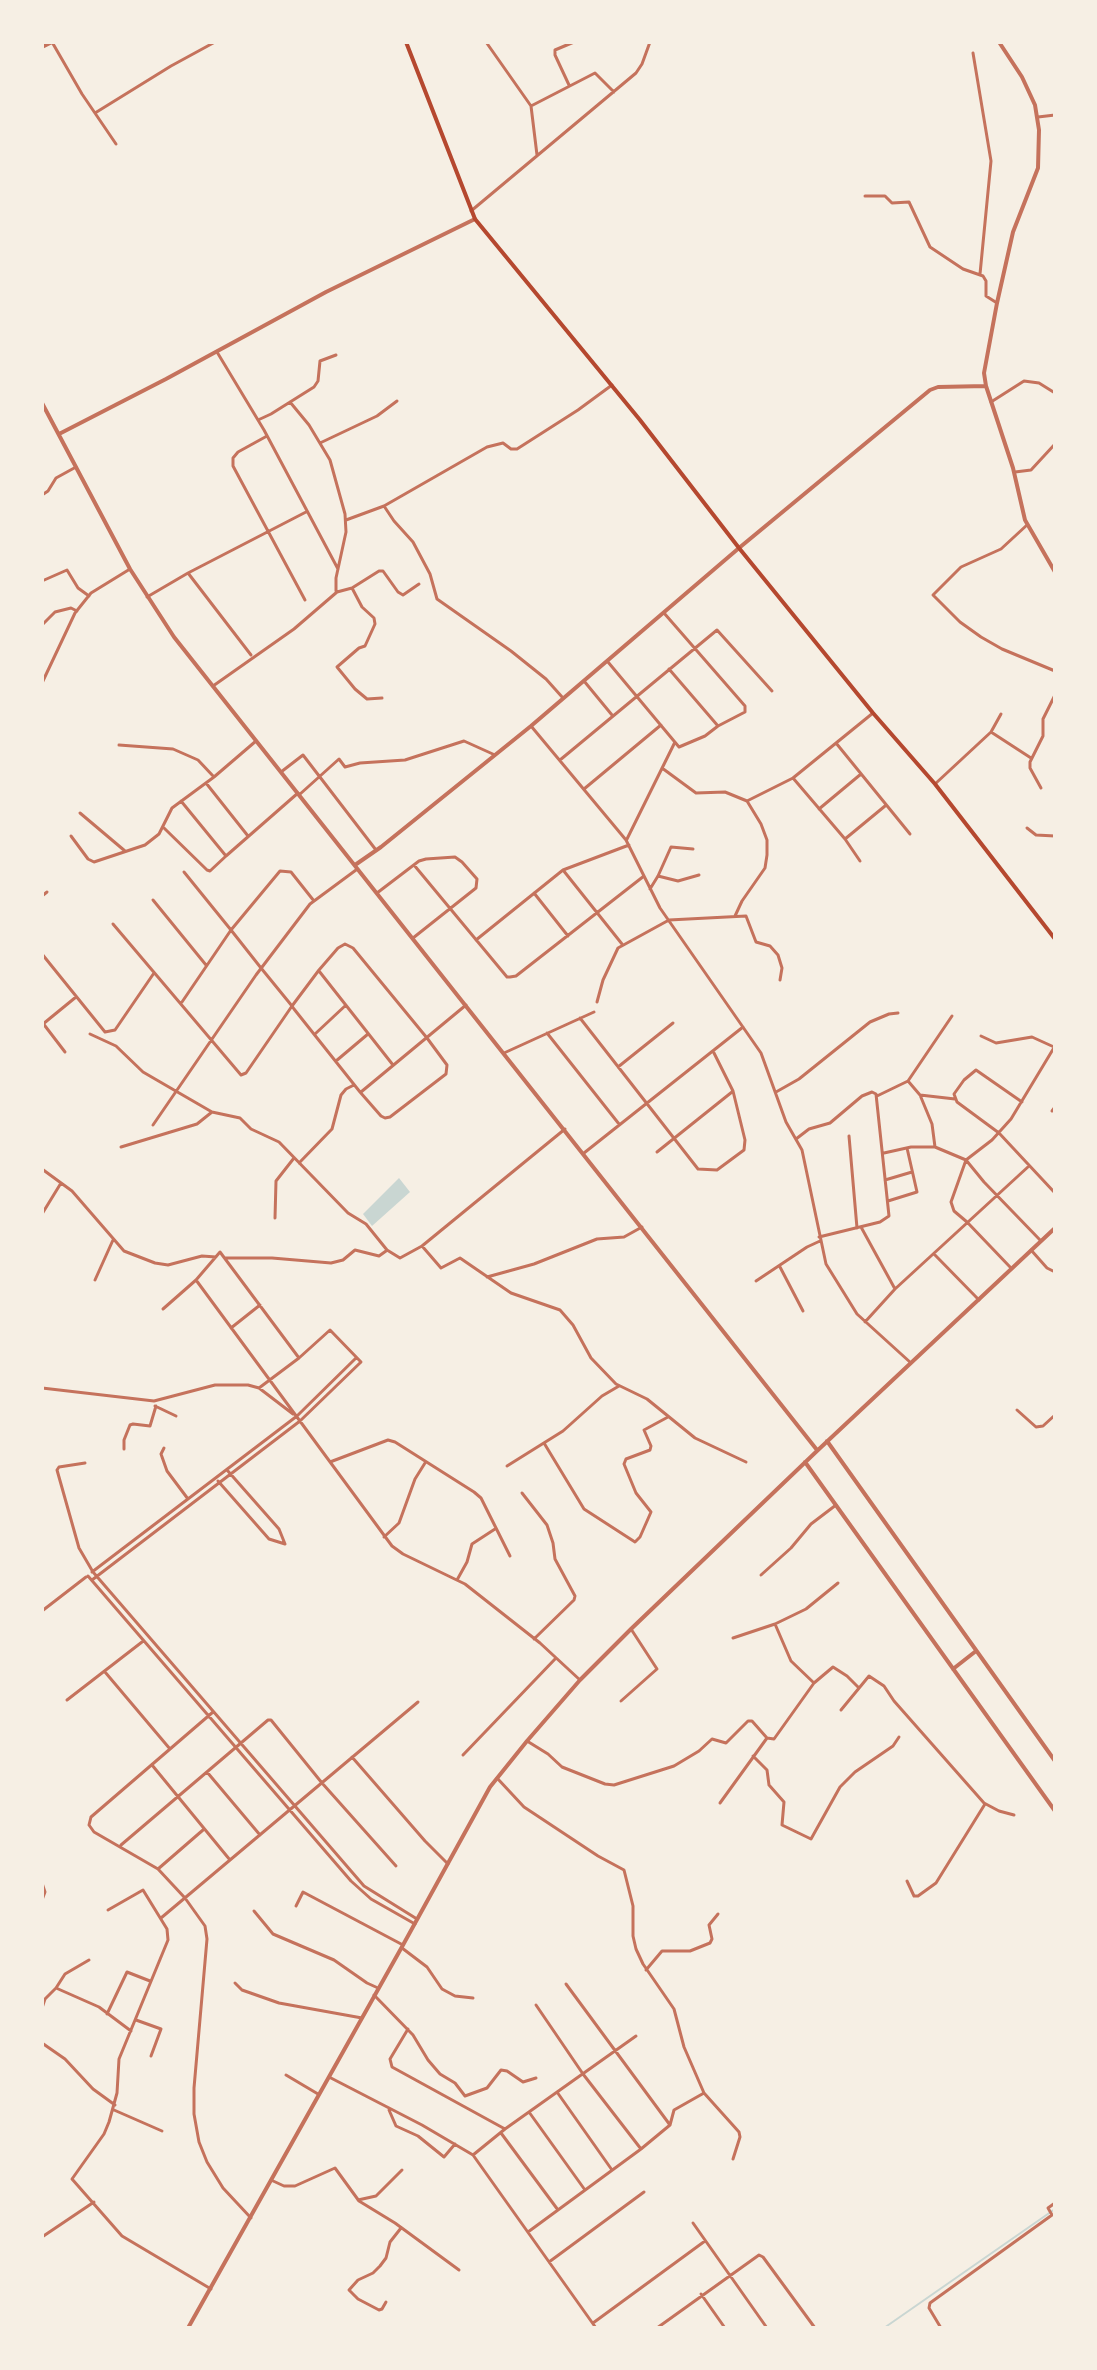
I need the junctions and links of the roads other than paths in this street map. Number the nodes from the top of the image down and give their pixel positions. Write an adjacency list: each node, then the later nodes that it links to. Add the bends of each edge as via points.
1 (52, 42): 8 (street); 13 (street)
2 (215, 42): 13 (street)
3 (406, 42): 19 (main road)
4 (486, 42): 12 (street)
5 (574, 42): 10 (street, via 555,50)
6 (650, 42): 11 (street, via 640,69)
7 (999, 42): 15 (street, via 1022,77)
8 (42, 47)
9 (973, 53): 21 (street, via 991,161)
10 (569, 85): 11 (street, via 595,73); 12 (street)
11 (614, 92): 17 (street)
12 (531, 106): 17 (street)
13 (95, 113): 16 (street)
14 (1055, 115): 15 (street)
15 (1038, 117): 22 (street, via 1036,177 1013,232)
16 (116, 144)
17 (537, 155): 19 (street)
18 (865, 196): 21 (street, via 909,202 930,247)
19 (471, 211): 20 (main road)
20 (475, 219): 23 (street); 25 (main road)
21 (980, 274): 22 (street, via 986,296)
22 (997, 303): 26 (street, via 984,363)
23 (217, 352): 32 (street); 33 (street)
24 (336, 355): 29 (street, via 320,361 316,384)
25 (612, 385): 40 (street, via 517,449 503,443 487,447); 45 (main road)
26 (986, 386): 30 (street); 45 (street, via 930,390)
27 (1055, 393): 30 (street, via 1024,381)
28 (397, 401): 35 (street)
29 (290, 402): 32 (street); 35 (street)
30 (991, 402): 38 (street)
31 (42, 403): 33 (street)
32 (258, 420): 34 (street)
33 (59, 434): 37 (street)
34 (267, 436): 41 (street); 44 (street, via 233,458)
35 (320, 443): 42 (street, via 330,460)
36 (1055, 444): 38 (street, via 1031,470)
37 (76, 467): 39 (street, via 56,478); 46 (street)
38 (1014, 472): 43 (street)
39 (42, 495)
40 (384, 506): 42 (street); 72 (street, via 413,542 437,599 511,651)
41 (307, 511): 44 (street); 47 (street)
42 (346, 520): 47 (street)
43 (1028, 525): 48 (street); 64 (street, via 1001,549 961,567 933,595 981,637)
44 (267, 531): 49 (street); 56 (street)
45 (739, 548): 58 (street); 73 (main road)
46 (130, 569): 54 (street); 55 (street)
47 (338, 569): 53 (street)
48 (1055, 572)
49 (188, 573): 55 (street); 61 (street)
50 (42, 581): 54 (street, via 67,570)
51 (419, 584): 52 (street, via 403,595 381,571)
52 (352, 588): 53 (street); 71 (street, via 375,624 365,646 337,667 367,699)
53 (337, 592): 61 (street)
54 (89, 596): 57 (street)
55 (147, 597): 67 (street)
56 (305, 600)
57 (77, 611): 59 (street, via 55,612); 66 (street)
58 (664, 613): 60 (street); 62 (street)
59 (42, 625)
60 (694, 648): 63 (street); 68 (street, via 719,630); 78 (street, via 746,708)
61 (252, 657): 67 (street)
62 (607, 661): 65 (street); 70 (street)
63 (669, 669): 70 (street); 78 (street)
64 (1055, 671)
65 (584, 681): 72 (street); 75 (street)
66 (42, 683)
67 (213, 686): 80 (street)
68 (772, 691)
69 (1055, 695): 85 (street)
70 (636, 696): 75 (street); 76 (street)
71 (382, 698)
72 (563, 698): 77 (street)
73 (873, 713): 82 (street); 94 (main road)
74 (1001, 714): 79 (street)
75 (612, 716): 86 (street)
76 (661, 725): 81 (street); 96 (street)
77 (531, 726): 84 (street); 86 (street)
78 (718, 726): 81 (street, via 679,747)
79 (991, 732): 85 (street); 94 (street)
80 (256, 741): 88 (street); 90 (street)
81 (675, 742): 87 (street)
82 (836, 743): 89 (street); 92 (street)
83 (119, 745): 90 (street, via 173,749 198,760)
84 (495, 755): 91 (street, via 464,741 405,760 345,767 339,759); 112 (street)
85 (1031, 758): 95 (street, via 1030,768)
86 (560, 760): 96 (street)
87 (662, 768): 99 (street, via 696,793 725,792); 110 (street)
88 (281, 772): 91 (street, via 303,755); 97 (street)
89 (861, 774): 100 (street); 101 (street)
90 (214, 777): 93 (street)
91 (320, 777): 97 (street); 112 (street)
92 (793, 778): 99 (street); 101 (street)
93 (206, 783): 98 (street); 107 (street)
94 (935, 784): 138 (main road)
95 (1041, 788)
96 (584, 790): 110 (street)
97 (299, 794): 107 (street); 117 (street)
98 (181, 801): 103 (street, via 169,811); 114 (street)
99 (747, 801): 132 (street, via 767,840 767,855 765,868)
100 (886, 805): 105 (street); 109 (street)
101 (819, 809): 109 (street)
102 (80, 813): 113 (street)
103 (163, 827): 113 (street, via 153,840); 114 (street, via 207,870)
104 (1027, 828): 108 (street, via 1036,835)
105 (910, 834)
106 (71, 836): 113 (street, via 91,861)
107 (248, 836): 114 (street)
108 (1055, 836)
109 (845, 839): 115 (street)
110 (627, 842): 118 (street); 121 (street)
111 (693, 849): 122 (street, via 671,847)
112 (376, 850): 117 (street)
113 (125, 851)
114 (226, 856)
115 (860, 861)
116 (414, 865): 125 (street); 130 (street); 130 (street, via 451,856 477,879 478,885)
117 (356, 866): 125 (street); 129 (street)
118 (563, 870): 126 (street); 131 (street)
119 (184, 872): 135 (street)
120 (699, 875): 122 (street, via 678,881)
121 (644, 876): 123 (street); 131 (street)
122 (658, 876): 123 (street)
123 (650, 889): 133 (street)
124 (47, 892): 127 (street)
125 (377, 893): 137 (street)
126 (534, 893): 136 (street); 139 (street)
127 (42, 896)
128 (153, 900): 142 (street)
129 (314, 901): 135 (street, via 291,872 280,871); 143 (street)
130 (450, 908): 137 (street); 139 (street)
131 (597, 913): 136 (street); 140 (street)
132 (735, 916): 133 (street); 146 (street, via 746,916 756,942 778,955)
133 (669, 920): 140 (street); 159 (street)
134 (113, 924): 145 (street)
135 (231, 930): 142 (street); 143 (street)
136 (568, 936): 139 (street, via 510,977)
137 (413, 938): 151 (street)
138 (1055, 939)
139 (476, 940)
140 (622, 944): 148 (street)
141 (42, 954): 147 (street)
142 (207, 966): 149 (street)
143 (261, 968): 152 (street); 166 (street)
144 (319, 970): 150 (street); 152 (street); 165 (street, via 338,948 349,945)
145 (154, 972): 147 (street, via 115,1030 105,1032); 149 (street)
146 (780, 980)
147 (76, 997): 157 (street)
148 (597, 1002)
149 (181, 1004): 166 (street)
150 (346, 1005): 162 (street); 163 (street)
151 (466, 1005): 165 (street); 170 (street)
152 (292, 1006): 162 (street); 166 (street, via 246,1073 241,1075)
153 (594, 1012): 156 (street)
154 (898, 1013): 179 (street, via 860,1028)
155 (952, 1016): 174 (street)
156 (580, 1018): 160 (street); 173 (street)
157 (43, 1023): 169 (street)
158 (673, 1023): 173 (street)
159 (743, 1027): 168 (street); 179 (street, via 765,1061)
160 (547, 1033): 170 (street); 187 (street)
161 (90, 1034): 176 (street, via 116,1046 143,1072)
162 (315, 1034): 171 (street)
163 (368, 1034): 171 (street); 172 (street)
164 (981, 1036): 167 (street, via 996,1043 1032,1037)
165 (427, 1038): 172 (street); 178 (street, via 447,1065 446,1074 390,1117 381,1116)
166 (212, 1040): 176 (street)
167 (1055, 1047): 184 (street)
168 (713, 1051): 177 (street); 183 (street)
169 (65, 1052)
170 (504, 1053): 188 (street)
171 (336, 1061): 175 (street)
172 (393, 1065): 178 (street)
173 (618, 1067): 183 (street)
174 (908, 1081): 180 (street); 181 (street)
175 (355, 1085): 178 (street); 201 (street, via 341,1095 332,1129)
176 (176, 1091): 185 (street); 186 (street)
177 (733, 1091): 191 (street); 191 (street, via 744,1150 717,1170 698,1169)
178 (360, 1092)
179 (776, 1092): 192 (street)
180 (920, 1095): 182 (street); 194 (street)
181 (877, 1096): 192 (street, via 862,1096 830,1123); 198 (street)
182 (955, 1099): 184 (street, via 956,1090 976,1070); 189 (street)
183 (647, 1103): 187 (street); 191 (street)
184 (1022, 1103): 189 (street)
185 (212, 1112): 193 (street, via 197,1124); 199 (street, via 240,1118)
186 (153, 1125)
187 (620, 1125): 197 (street)
188 (565, 1129): 197 (street); 219 (street)
189 (999, 1133): 200 (street); 202 (street)
190 (849, 1136): 214 (street)
191 (674, 1138): 196 (street)
192 (796, 1139): 216 (street)
193 (121, 1147)
194 (935, 1147): 195 (street); 200 (street)
195 (907, 1148): 198 (street); 204 (street)
196 (657, 1152)
197 (584, 1153): 213 (street)
198 (883, 1153): 205 (street)
199 (294, 1158): 201 (street); 211 (street, via 276,1181)
200 (966, 1160): 208 (street); 212 (street, via 951,1207)
201 (299, 1163): 220 (street)
202 (1029, 1166): 207 (street); 208 (street)
203 (42, 1169): 206 (street)
204 (913, 1171): 205 (street); 209 (street, via 916,1193)
205 (885, 1180): 209 (street)
206 (61, 1183): 210 (street); 217 (street)
207 (1055, 1193)
208 (997, 1195): 212 (street); 218 (street)
209 (887, 1201): 214 (street, via 888,1218)
210 (42, 1214)
211 (275, 1218)
212 (967, 1222): 222 (street); 226 (street)
213 (642, 1227): 228 (street); 257 (street)
214 (859, 1228): 216 (street); 232 (street)
215 (1055, 1228): 218 (street)
216 (820, 1239): 225 (street); 237 (street, via 830,1271)
217 (113, 1240): 223 (street, via 129,1254 162,1264); 229 (street)
218 (1041, 1241): 221 (street)
219 (422, 1246): 220 (street, via 400,1258); 228 (street, via 441,1268 460,1258)
220 (387, 1250): 224 (street, via 379,1256 355,1250 331,1263)
221 (1031, 1250): 226 (street); 227 (street)
222 (934, 1254): 232 (street); 233 (street)
223 (216, 1257): 224 (street, via 220,1252); 230 (street)
224 (225, 1258): 234 (street)
225 (780, 1267): 231 (street); 236 (street)
226 (1011, 1268): 233 (street)
227 (1055, 1272)
228 (487, 1277): 243 (street, via 517,1296 560,1310 591,1358)
229 (95, 1280)
230 (196, 1280): 235 (street); 238 (street)
231 (756, 1281)
232 (895, 1289): 237 (street)
233 (979, 1300): 241 (street)
234 (260, 1305): 238 (street); 239 (street)
235 (163, 1309)
236 (803, 1311)
237 (865, 1322): 241 (street)
238 (231, 1328): 242 (street)
239 (299, 1358): 240 (street, via 330,1330); 242 (street)
240 (356, 1358): 250 (street); 252 (street, via 361,1362)
241 (911, 1363): 253 (street)
242 (271, 1380): 245 (street); 250 (street)
243 (619, 1386): 251 (street); 254 (street)
244 (42, 1388): 246 (street)
245 (259, 1388): 246 (street, via 215,1385); 250 (street)
246 (155, 1404): 249 (street); 256 (street, via 150,1426 130,1425)
247 (1017, 1410): 248 (street, via 1036,1427)
248 (1055, 1415)
249 (176, 1416)
250 (297, 1416): 252 (street); 264 (street)
251 (668, 1417): 254 (street, via 644,1430 650,1450 624,1464 651,1512 635,1542 584,1509); 259 (street, via 695,1438)
252 (300, 1421): 258 (street); 265 (street)
253 (827, 1441): 257 (street); 290 (street)
254 (544, 1443): 263 (street)
255 (164, 1448): 269 (street, via 167,1471)
256 (124, 1449)
257 (818, 1450): 260 (street)
258 (330, 1462): 262 (street, via 391,1440); 272 (street)
259 (746, 1462)
260 (805, 1462): 270 (street); 285 (street)
261 (85, 1463): 274 (street, via 57,1470 79,1548)
262 (425, 1463): 271 (street, via 474,1492); 272 (street, via 399,1523)
263 (507, 1466)
264 (227, 1470): 265 (street); 266 (street)
265 (230, 1475): 267 (street); 267 (street, via 279,1529 285,1544 269,1539)
266 (216, 1478): 267 (street); 269 (street)
267 (219, 1483): 277 (street)
268 (522, 1493): 288 (street, via 547,1525 555,1559 575,1596)
269 (188, 1499): 274 (street)
270 (836, 1505): 275 (street); 292 (street)
271 (495, 1529): 273 (street); 279 (street, via 472,1544)
272 (384, 1537): 279 (street, via 403,1554)
273 (510, 1556)
274 (93, 1572): 276 (street); 277 (street)
275 (761, 1575)
276 (88, 1576): 278 (street); 282 (street)
277 (96, 1577): 278 (street); 281 (street)
278 (92, 1580): 283 (street)
279 (457, 1580): 288 (street)
280 (838, 1583): 284 (street, via 806,1609)
281 (123, 1607): 283 (street); 286 (street)
282 (42, 1611)
283 (117, 1611): 289 (street)
284 (775, 1624): 287 (street); 295 (street, via 791,1661)
285 (631, 1629): 294 (street); 298 (street, via 657,1669)
286 (148, 1637): 289 (street); 301 (street)
287 (733, 1638)
288 (534, 1639): 291 (street)
289 (144, 1641): 293 (street); 302 (street)
290 (976, 1651): 292 (street); 312 (street)
291 (556, 1658): 294 (street); 309 (street)
292 (953, 1669): 322 (street)
293 (105, 1672): 297 (street); 308 (street)
294 (580, 1680): 305 (street)
295 (814, 1683): 296 (street, via 834,1667); 304 (street, via 778,1736)
296 (858, 1687): 300 (street); 319 (street, via 867,1676 884,1686)
297 (67, 1700)
298 (621, 1701)
299 (418, 1702): 311 (street)
300 (841, 1710)
301 (213, 1712): 302 (street); 306 (street)
302 (208, 1716): 307 (street); 308 (street)
303 (899, 1737): 310 (street, via 840,1787 811,1839 782,1825 784,1802)
304 (767, 1738): 305 (street, via 748,1721 724,1744 713,1739 674,1766 610,1785 562,1767); 310 (street)
305 (527, 1741): 315 (street)
306 (239, 1743): 307 (street); 316 (street, via 271,1720); 320 (street)
307 (235, 1747): 314 (street); 321 (street)
308 (170, 1749): 313 (street)
309 (463, 1755)
310 (753, 1756): 318 (street)
311 (352, 1757): 316 (street); 330 (street)
312 (1055, 1761)
313 (152, 1765): 317 (street); 328 (street, via 89,1821 94,1832)
314 (207, 1772): 317 (street); 326 (street)
315 (497, 1778): 330 (street); 345 (street, via 524,1807 624,1870 633,1906 634,1943)
316 (322, 1783): 320 (street); 331 (street)
317 (178, 1797): 324 (street); 328 (street)
318 (720, 1803)
319 (985, 1804): 323 (street); 333 (street, via 936,1883 914,1896)
320 (294, 1806): 321 (street); 325 (street)
321 (289, 1810): 326 (street); 327 (street)
322 (1055, 1811)
323 (1014, 1815)
324 (204, 1829): 329 (street); 332 (street)
325 (318, 1834): 327 (street); 342 (street, via 367,1889)
326 (260, 1835): 329 (street)
327 (313, 1838): 342 (street, via 363,1893)
328 (120, 1846): 332 (street)
329 (230, 1860): 335 (street)
330 (448, 1864): 342 (street)
331 (396, 1866)
332 (158, 1869): 335 (street)
333 (907, 1881)
334 (42, 1883): 336 (street)
335 (185, 1898): 341 (street); 393 (street, via 202,1920 207,1939 194,2088 196,2129 223,2188)
336 (42, 1900)
337 (296, 1906): 343 (street, via 303,1892)
338 (108, 1910): 341 (street, via 143,1890)
339 (254, 1911): 350 (street, via 273,1934 334,1960)
340 (718, 1914): 345 (street, via 709,1925 710,1943 690,1951 662,1951)
341 (161, 1919): 346 (street, via 168,1940)
342 (416, 1921): 343 (street)
343 (402, 1947): 350 (street); 352 (street, via 427,1967 442,1989)
344 (89, 1960): 349 (street, via 65,1974)
345 (646, 1970): 370 (street, via 674,2009)
346 (152, 1981): 356 (street, via 127,1972); 358 (street)
347 (235, 1983): 357 (street, via 279,2003)
348 (566, 1984): 363 (street)
349 (56, 1988): 353 (street); 356 (street)
350 (378, 1988): 351 (street)
351 (374, 1995): 357 (street); 359 (street)
352 (473, 1998)
353 (43, 2000): 355 (street)
354 (536, 2005): 365 (street)
355 (42, 2008)
356 (107, 2014): 360 (street)
357 (362, 2018): 367 (street)
358 (136, 2020): 360 (street); 364 (street, via 161,2029)
359 (408, 2029): 368 (street, via 428,2060 465,2096 487,2088 501,2070 523,2082); 377 (street, via 390,2059 392,2067)
360 (131, 2031): 372 (street, via 118,2064)
361 (636, 2036): 363 (street)
362 (42, 2043): 372 (street)
363 (615, 2051): 365 (street); 376 (street)
364 (151, 2056)
365 (583, 2074): 369 (street); 381 (street)
366 (286, 2075): 371 (street)
367 (329, 2077): 371 (street); 373 (street)
368 (536, 2078)
369 (557, 2092): 375 (street); 385 (street)
370 (704, 2093): 376 (street, via 674,2110); 383 (street, via 739,2132)
371 (318, 2094): 386 (street)
372 (115, 2105): 374 (street)
373 (389, 2108): 380 (street); 380 (street, via 396,2126 444,2157)
374 (114, 2110): 378 (street); 390 (street, via 104,2134 72,2177)
375 (529, 2112): 377 (street); 387 (street)
376 (670, 2125): 381 (street)
377 (505, 2129): 379 (street)
378 (162, 2131)
379 (501, 2133): 382 (street); 392 (street)
380 (455, 2144): 382 (street)
381 (641, 2149): 385 (street)
382 (473, 2155): 396 (street)
383 (733, 2159)
384 (402, 2170): 389 (street, via 376,2196)
385 (612, 2170): 387 (street)
386 (271, 2180): 389 (street, via 295,2186 335,2168); 393 (street)
387 (585, 2190): 392 (street)
388 (644, 2192): 399 (street)
389 (358, 2200): 395 (street)
390 (94, 2202): 397 (street); 402 (street, via 122,2236)
391 (1055, 2203): 411 (street, via 930,2303)
392 (558, 2210): 396 (street)
393 (251, 2218): 402 (street)
394 (693, 2223): 398 (street)
395 (401, 2228): 400 (street); 404 (street, via 380,2266 349,2290 379,2310)
396 (527, 2232): 399 (street)
397 (42, 2237)
398 (705, 2241): 401 (street); 405 (street)
399 (549, 2262): 405 (street)
400 (459, 2270)
401 (729, 2275): 403 (street); 409 (street); 410 (street, via 761,2255)
402 (211, 2289): 406 (street)
403 (701, 2294): 407 (street); 408 (street)
404 (386, 2302)
405 (595, 2326)
406 (188, 2328)
407 (657, 2328)
408 (725, 2328)
409 (767, 2328)
410 (815, 2328)
411 (941, 2328)

